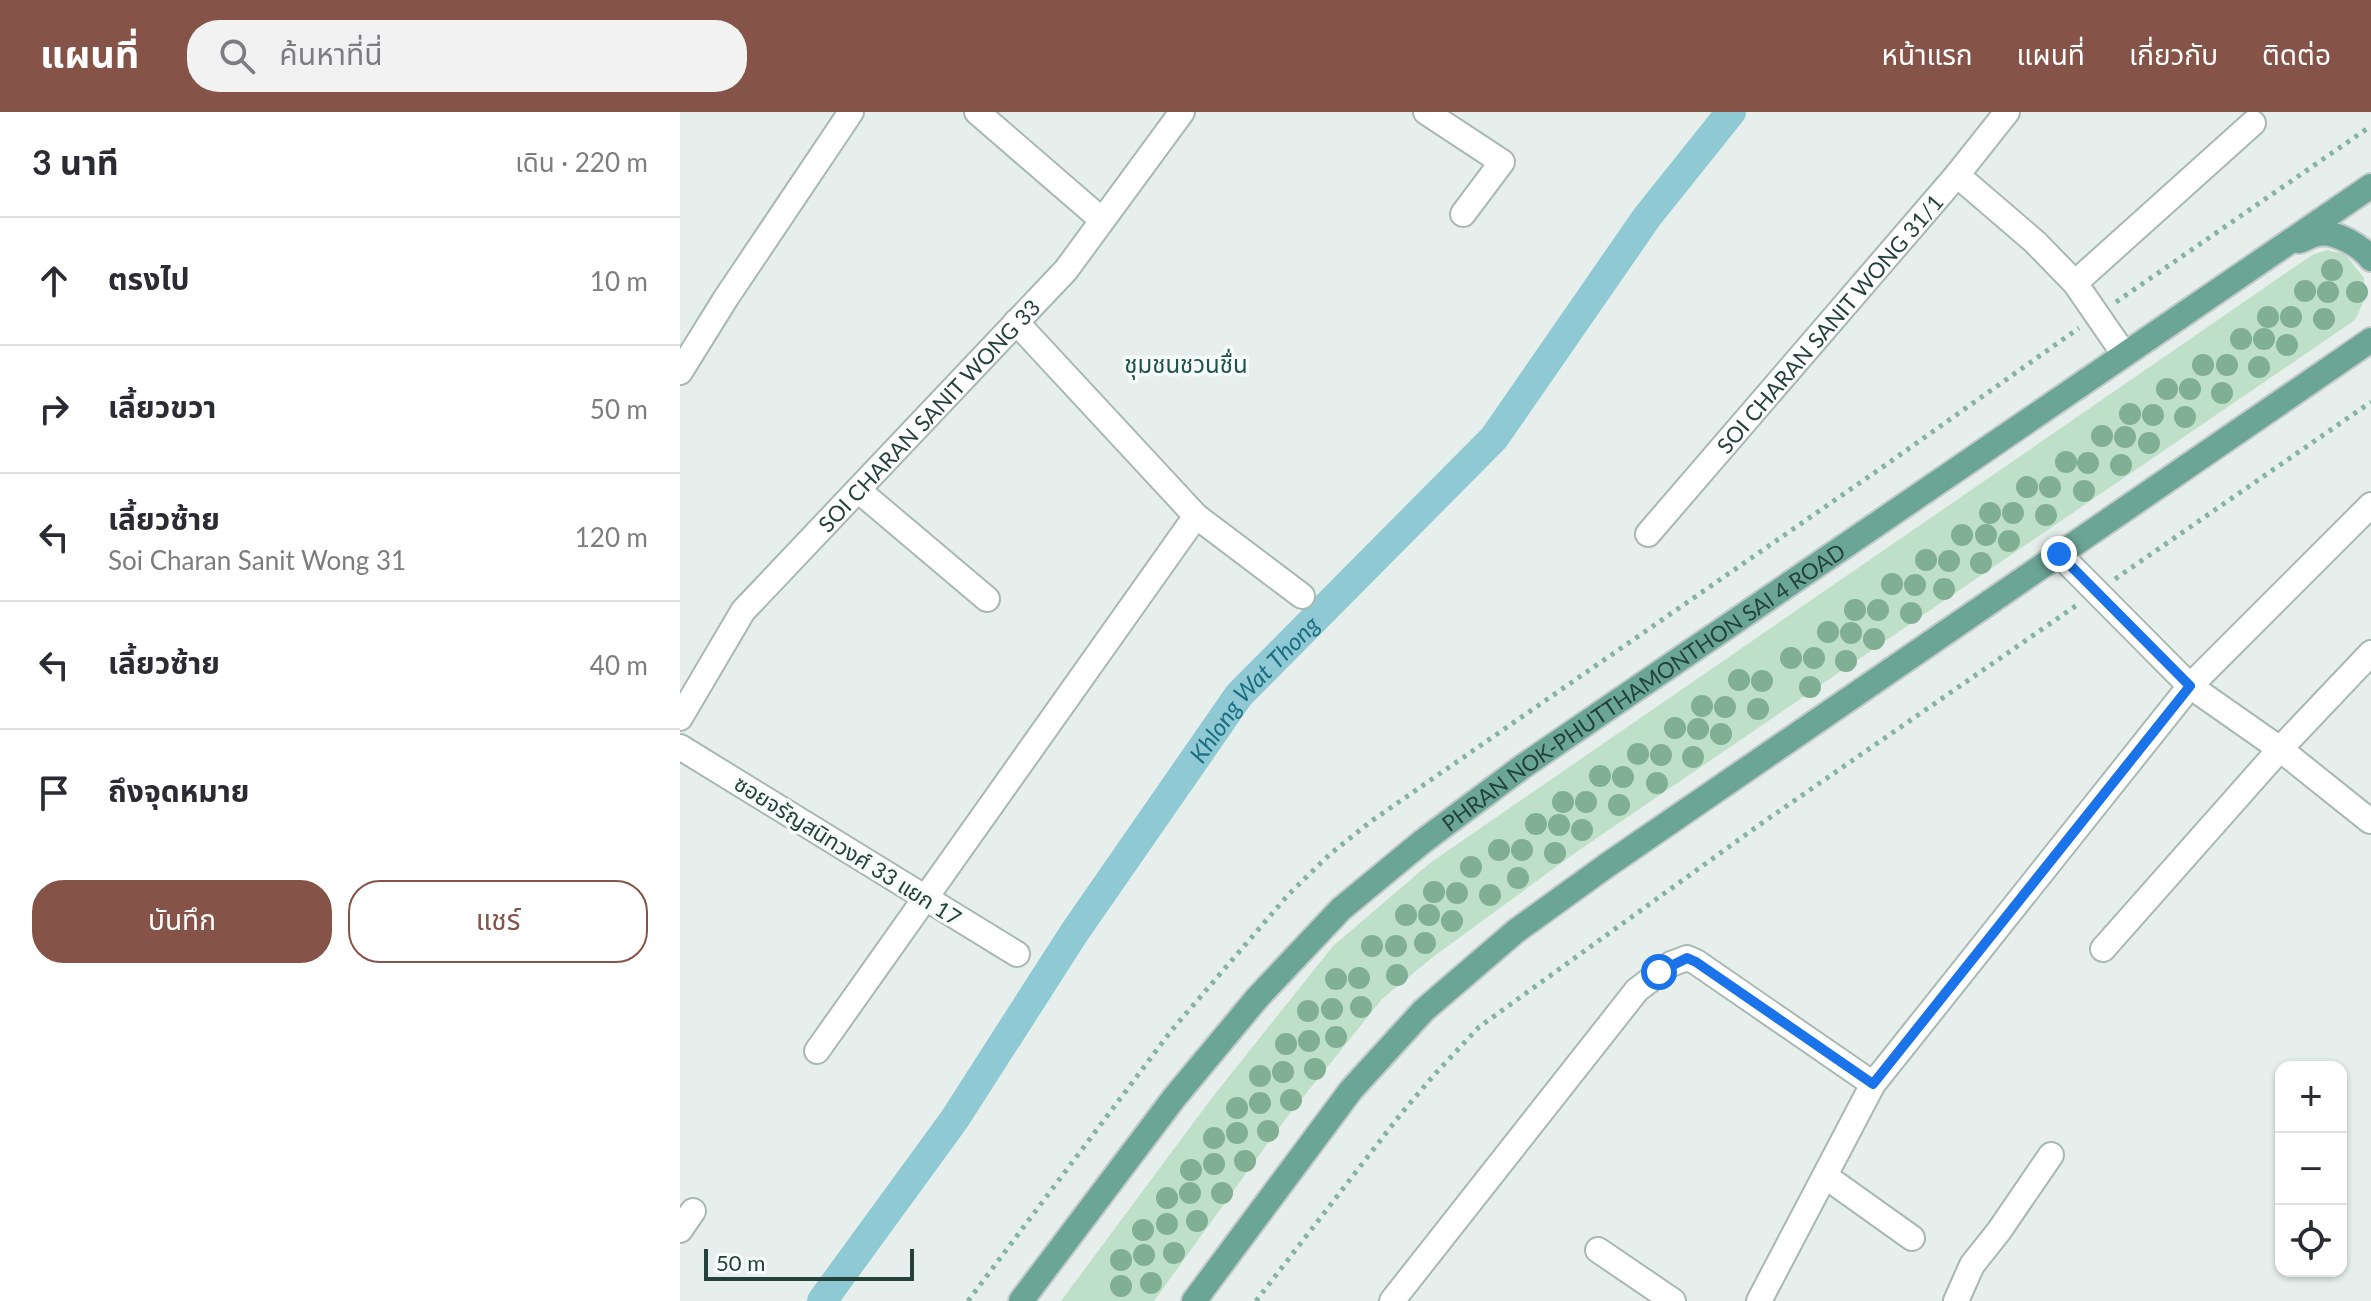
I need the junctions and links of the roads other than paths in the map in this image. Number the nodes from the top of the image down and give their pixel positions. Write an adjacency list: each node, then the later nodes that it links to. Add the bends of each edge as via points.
1 (851, 112): 19 (street)
2 (977, 112): 10 (street)
3 (1182, 112): 10 (street, SOI CHARAN SANIT WONG 33)
4 (1426, 112): 9 (street, via 1502,162)
5 (2007, 112): 7 (street, SOI CHARAN SANIT WONG 31/1)
6 (2253, 123): 13 (street)
7 (1957, 175): 13 (street); 23 (street, SOI CHARAN SANIT WONG 31/1)
8 (2371, 186): 11 (main road, PHRAN NOK-PHUTTHAMONTHON SAI 4 ROAD)
9 (1463, 214)
10 (1102, 220): 14 (street, SOI CHARAN SANIT WONG 33, via 1066,270)
11 (2282, 247): 12 (main road, via 2322,233 2344,239); 17 (main road, PHRAN NOK-PHUTTHAMONTHON SAI 4 ROAD)
12 (2371, 259)
13 (2075, 283): 17 (street)
14 (1016, 322): 20 (street, SOI CHARAN SANIT WONG 33); 22 (street)
15 (2371, 327): 18 (main road)
16 (2371, 340): 18 (main road)
17 (2124, 354): 43 (main road, PHRAN NOK-PHUTTHAMONTHON SAI 4 ROAD, via 1522,767 1341,909 1174,1098)
18 (2347, 356): 24 (main road)
19 (680, 372)
20 (858, 490): 26 (street); 29 (street, SOI CHARAN SANIT WONG 33, via 743,611)
21 (2371, 505): 28 (street)
22 (1196, 516): 25 (street); 33 (street)
23 (1648, 534)
24 (2059, 554): 28 (street); 44 (main road, via 1606,866 1516,931 1424,1010 1351,1090)
25 (1302, 596)
26 (987, 599)
27 (2371, 653): 31 (street)
28 (2190, 686): 31 (street); 37 (street)
29 (681, 713)
30 (680, 747): 33 (street, ซอยจรัญสนิทวงศ์ 33 แยก 17)
31 (2280, 749): 32 (street); 34 (street)
32 (2370, 821)
33 (925, 897): 35 (street, ซอยจรัญสนิทวงศ์ 33 แยก 17); 36 (street)
34 (2103, 949)
35 (1017, 954)
36 (817, 1051)
37 (1873, 1084): 39 (street); 45 (street, via 1696,962 1687,958 1671,964 1637,990)
38 (2051, 1155): 47 (street, via 1972,1265)
39 (1825, 1176): 40 (street); 42 (street)
40 (1912, 1238)
41 (1598, 1250): 46 (street)
42 (1765, 1299)
43 (1021, 1301)
44 (1194, 1301)
45 (1392, 1301)
46 (1673, 1301)
47 (1956, 1301)

